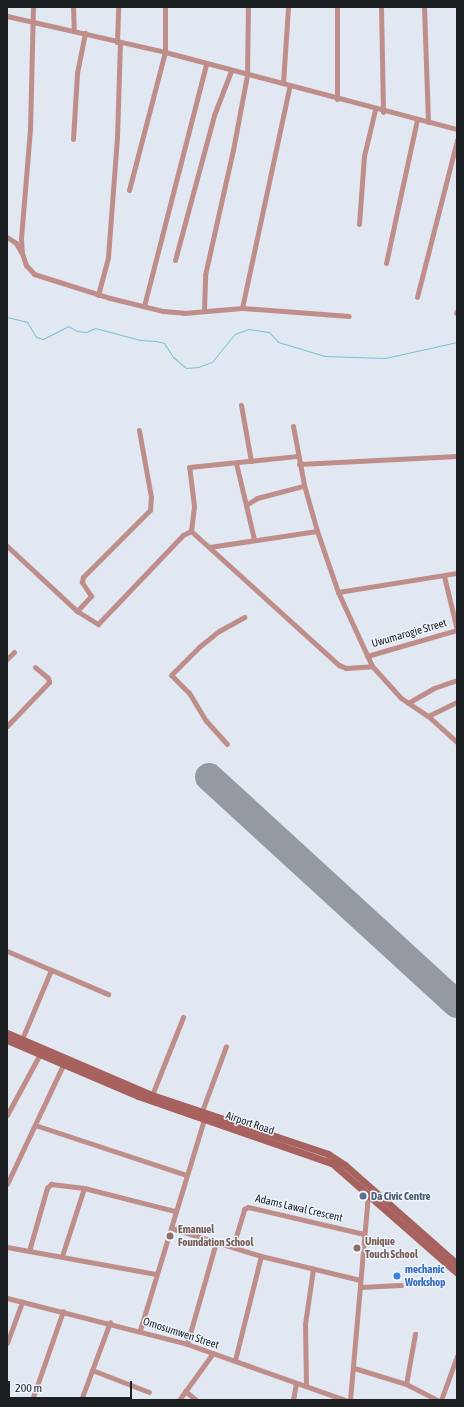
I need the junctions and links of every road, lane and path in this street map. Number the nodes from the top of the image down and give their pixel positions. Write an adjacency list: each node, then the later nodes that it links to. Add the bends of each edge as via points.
1 (33, 7): 11 (street)
2 (73, 7): 12 (street)
3 (118, 7): 14 (street)
4 (165, 7): 15 (street)
5 (248, 7): 18 (street)
6 (288, 7): 19 (street)
7 (337, 7): 21 (street)
8 (381, 7): 23 (street)
9 (424, 7): 25 (street)
10 (7, 16): 11 (street)
11 (34, 21): 12 (street); 32 (street, via 30,129 22,208)
12 (74, 30): 13 (street)
13 (85, 33): 14 (street); 27 (street, via 77,74)
14 (118, 42): 15 (street); 35 (street, via 117,137 108,257)
15 (165, 52): 16 (street); 29 (street)
16 (206, 64): 17 (street); 37 (street)
17 (231, 71): 18 (street); 33 (street, via 207,137)
18 (247, 75): 19 (street); 39 (street, via 205,275)
19 (283, 83): 20 (street)
20 (290, 85): 21 (street, via 314,90); 38 (street)
21 (337, 99): 22 (street)
22 (375, 110): 23 (street); 30 (street, via 364,156)
23 (383, 112): 24 (street)
24 (418, 120): 25 (street); 34 (street)
25 (428, 122): 26 (street)
26 (457, 129)
27 (73, 139)
28 (457, 140): 36 (street)
29 (129, 190)
30 (359, 224)
31 (7, 237): 32 (street, via 16,243)
32 (22, 253): 35 (street, via 26,265 34,274)
33 (175, 260)
34 (386, 263)
35 (98, 295): 37 (street)
36 (417, 297)
37 (144, 306): 39 (street, via 184,314)
38 (242, 308): 39 (street); 40 (street)
39 (204, 310)
40 (349, 316)
41 (242, 405): 46 (street)
42 (293, 426): 44 (street)
43 (139, 430): 59 (street, via 151,497 150,510 83,577 82,582 91,594)
44 (298, 456): 46 (street); 48 (street)
45 (457, 456): 48 (street)
46 (251, 462): 47 (street)
47 (236, 463): 50 (street); 51 (street, via 189,467 194,506)
48 (300, 464): 52 (street)
49 (303, 486): 50 (street, via 257,498)
50 (246, 505): 53 (street)
51 (191, 531): 55 (street); 59 (street, via 183,535 100,623 93,622)
52 (317, 531): 53 (street); 58 (street)
53 (254, 539): 55 (street)
54 (7, 546): 59 (street)
55 (210, 547): 65 (street, via 339,665 346,668)
56 (457, 573): 57 (street)
57 (444, 576): 58 (street); 61 (street)
58 (338, 592): 63 (street)
59 (77, 611)
60 (244, 617): 73 (street, via 219,631 171,675 189,693 206,721)
61 (457, 630): 63 (street, Uwumarogie Street)
62 (14, 652): 64 (street)
63 (367, 656): 65 (street)
64 (7, 659)
65 (372, 666): 69 (street)
66 (35, 667): 71 (street, via 49,682)
67 (457, 680): 69 (street, via 434,688)
68 (457, 702): 70 (street)
69 (408, 703): 70 (street)
70 (428, 716): 72 (street)
71 (7, 726)
72 (457, 742)
73 (227, 744)
74 (7, 951): 75 (street)
75 (50, 970): 76 (street); 79 (street)
76 (108, 994)
77 (183, 1017): 84 (street)
78 (7, 1033): 79 (main road, Airport Road)
79 (22, 1039): 84 (main road, Airport Road)
80 (7, 1040): 82 (main road, Airport Road)
81 (226, 1046): 85 (street)
82 (40, 1054): 83 (main road, Airport Road); 86 (street)
83 (63, 1065): 87 (main road, Airport Road, via 138,1096); 88 (street)
84 (152, 1095): 85 (main road, Airport Road)
85 (202, 1111): 99 (main road, Airport Road, via 328,1154 345,1165)
86 (7, 1115)
87 (204, 1119): 89 (street); 92 (main road, Airport Road, via 323,1158)
88 (36, 1125): 89 (street); 90 (street)
89 (186, 1175): 93 (street)
90 (7, 1184)
91 (84, 1188): 93 (street); 100 (street, via 55,1184 49,1186); 101 (street)
92 (368, 1193): 95 (street); 99 (main road, Airport Road)
93 (175, 1211): 94 (street)
94 (171, 1228): 96 (street); 106 (street)
95 (364, 1234): 97 (street, Adams Lawal Crescent, via 248,1207 244,1209); 107 (street)
96 (216, 1242): 97 (street); 117 (street)
97 (232, 1246): 102 (street)
98 (7, 1247): 100 (street)
99 (434, 1247): 103 (main road, Airport Road); 105 (main road, Airport Road)
100 (29, 1251): 101 (street)
101 (62, 1256): 106 (street)
102 (261, 1256): 104 (street); 120 (street)
103 (457, 1264)
104 (313, 1269): 107 (street); 125 (street, via 305,1324)
105 (457, 1273)
106 (156, 1274): 114 (street)
107 (360, 1280): 109 (street)
108 (401, 1285): 109 (street)
109 (360, 1287): 121 (street)
110 (7, 1298): 111 (street, Omosumwen Street)
111 (22, 1302): 112 (street, Omosumwen Street); 116 (street)
112 (63, 1311): 113 (street, Omosumwen Street); 128 (street)
113 (110, 1322): 114 (street, Omosumwen Street); 122 (street)
114 (140, 1330): 117 (street, Omosumwen Street)
115 (415, 1334): 124 (street)
116 (7, 1343)
117 (187, 1344): 118 (street, Omosumwen Street)
118 (213, 1354): 120 (street, Omosumwen Street); 126 (street)
119 (457, 1356): 136 (street)
120 (234, 1360): 123 (street, Omosumwen Street)
121 (354, 1368): 124 (street); 134 (street)
122 (92, 1370): 127 (street); 129 (street)
123 (296, 1383): 125 (street, Omosumwen Street); 132 (street)
124 (406, 1384): 135 (street)
125 (306, 1386): 133 (street, Omosumwen Street)
126 (185, 1391): 130 (street); 131 (street)
127 (149, 1392)
128 (32, 1400)
129 (81, 1400)
130 (179, 1400)
131 (196, 1400)
132 (293, 1400)
133 (345, 1400)
134 (350, 1400)
135 (437, 1400)
136 (441, 1400)

